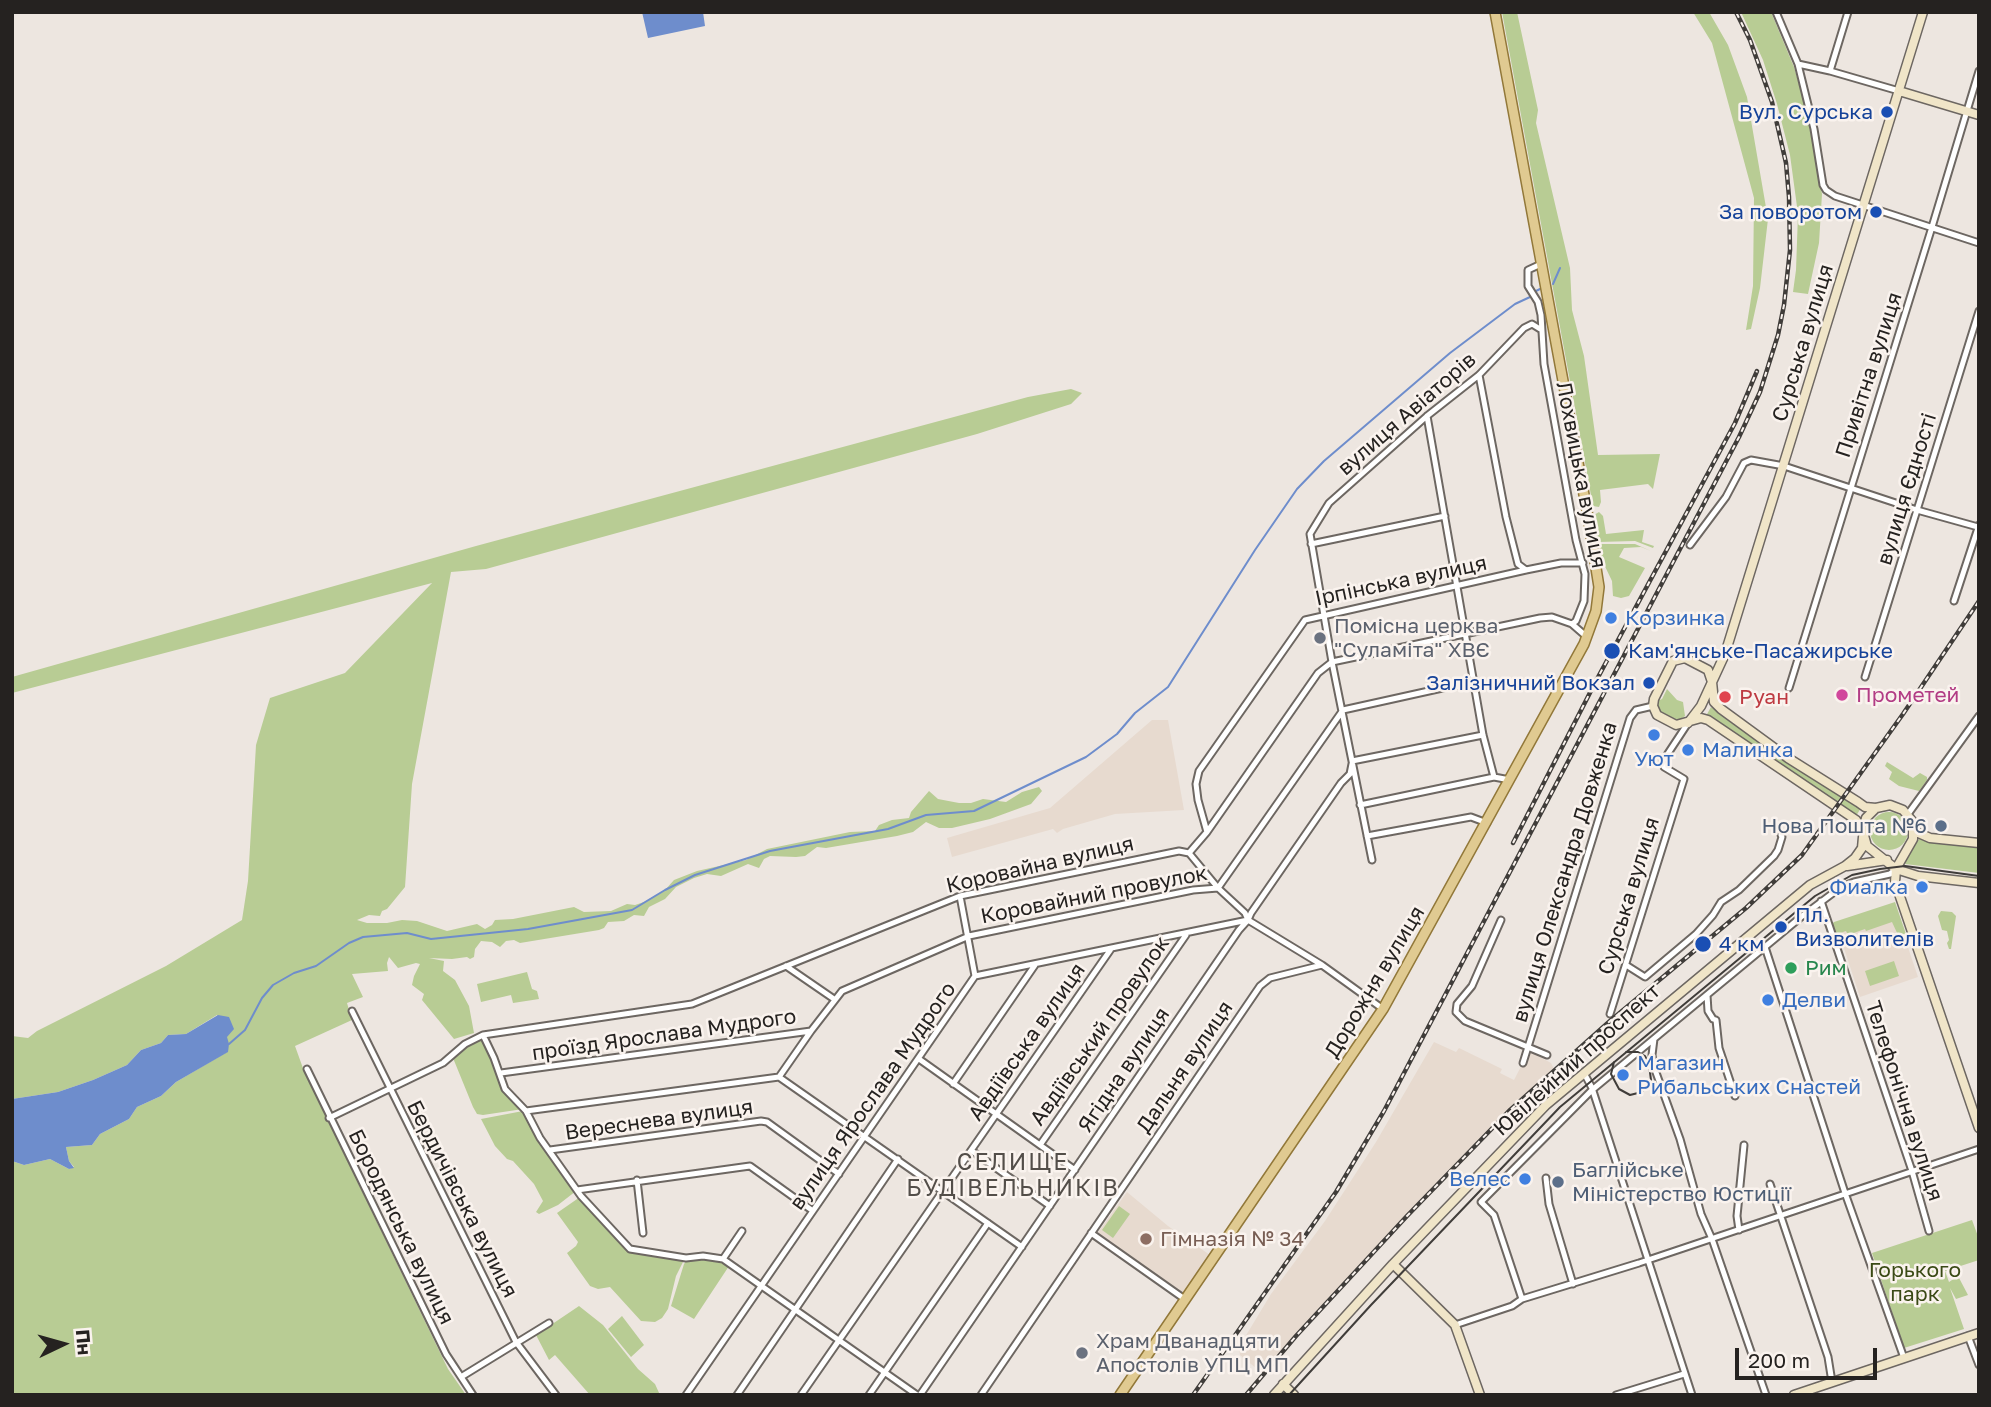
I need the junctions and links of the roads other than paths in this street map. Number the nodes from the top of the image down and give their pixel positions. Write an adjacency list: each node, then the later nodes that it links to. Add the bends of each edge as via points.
1 (1495, 12): 14 (main road, Дорожня вулиця)
2 (1776, 12): 5 (street)
3 (1848, 12): 6 (street)
4 (1923, 12): 8 (main road, Сурська вулиця)
5 (1798, 64): 6 (street); 11 (street, via 1823,185 1835,196)
6 (1830, 71): 8 (street)
7 (1979, 71): 9 (street, Привітна вулиця)
8 (1899, 91): 9 (main road); 11 (main road, Сурська вулиця)
9 (1966, 111): 10 (main road); 12 (street, Привітна вулиця)
10 (1979, 115)
11 (1865, 205): 12 (street); 19 (main road, Сурська вулиця)
12 (1932, 227): 13 (street); 20 (street, Привітна вулиця)
13 (1979, 243)
14 (1541, 264): 16 (street, Лохвицька вулиця, via 1528,270 1527,281 1538,302); 35 (main road, Дорожня вулиця, via 1595,559 1599,599)
15 (1979, 311): 21 (street, вулиця Єдності)
16 (1541, 329): 17 (street, вулиця Авіаторів, via 1532,324 1524,328); 26 (street, Лохвицька вулиця)
17 (1479, 375): 18 (street, вулиця Авіаторів); 27 (street)
18 (1427, 416): 22 (street); 24 (street, вулиця Авіаторів, via 1329,503 1310,534)
19 (1784, 466): 20 (street); 25 (street, via 1751,460 1744,463 1726,497); 39 (main road, Сурська вулиця)
20 (1850, 487): 21 (street); 40 (street, Привітна вулиця)
21 (1917, 510): 23 (street); 37 (street, вулиця Єдності)
22 (1446, 516): 24 (street); 30 (street)
23 (1978, 526): 31 (street)
24 (1311, 544): 32 (street)
25 (1690, 545)
26 (1583, 563): 28 (street, Ірпінська вулиця); 33 (street, Лохвицька вулиця, via 1584,601)
27 (1518, 565): 28 (street); 29 (street)
28 (1526, 570): 29 (street, Ірпінська вулиця)
29 (1514, 572): 30 (street, Ірпінська вулиця)
30 (1457, 585): 32 (street, Ірпінська вулиця); 34 (street)
31 (1954, 601)
32 (1325, 614): 36 (street); 56 (street, Ірпінська вулиця, via 1301,624 1199,771 1198,800)
33 (1572, 624): 34 (street, via 1552,617); 35 (street)
34 (1466, 634): 36 (street); 38 (street)
35 (1587, 637): 50 (main road, Дорожня вулиця)
36 (1332, 662): 43 (street); 56 (street, via 1318,674)
37 (1865, 677)
38 (1474, 681): 43 (street); 47 (street)
39 (1713, 682): 41 (main road, via 1703,666 1678,658); 42 (main road); 52 (main road, via 1714,702 1721,709 1788,758 1865,807)
40 (1789, 688)
41 (1653, 706): 46 (main road, via 1657,715 1670,723); 91 (street, вулиця Олександра Довженка, via 1636,710 1630,718)
42 (1701, 706): 45 (main road); 46 (main road)
43 (1343, 710): 48 (street); 69 (street, Коровайний провулок)
44 (1979, 716): 53 (street)
45 (1703, 718): 46 (main road); 58 (main road, via 1856,820)
46 (1688, 723): 80 (street, Сурська вулиця, via 1663,761 1664,767 1684,779)
47 (1483, 735): 48 (street); 49 (street)
48 (1352, 763): 51 (street); 72 (street, Ягідна вулиця, via 1350,774)
49 (1494, 777): 50 (street); 51 (street)
50 (1510, 780): 54 (main road, Дорожня вулиця)
51 (1360, 804): 59 (street)
52 (1876, 808): 53 (main road, via 1890,805); 58 (main road, via 1866,818)
53 (1908, 814): 55 (main road)
54 (1487, 823): 59 (street, via 1471,817); 85 (main road, Дорожня вулиця)
55 (1914, 831): 60 (main road, via 1930,838); 61 (main road)
56 (1207, 832): 63 (street)
57 (1781, 835): 80 (street, via 1774,856 1721,901 1696,934 1646,977)
58 (1863, 835): 62 (main road); 66 (main road, Ювілейний проспект, via 1859,853)
59 (1367, 836): 64 (street)
60 (1979, 844)
61 (1905, 851): 62 (main road, via 1889,857); 65 (main road); 67 (main road)
62 (1873, 852): 65 (main road)
63 (1189, 853): 69 (street); 70 (street, Коровайна вулиця, via 1179,851)
64 (1372, 860)
65 (1887, 860): 66 (main road); 67 (main road)
66 (1844, 866): 97 (main road, Ювілейний проспект, via 1810,885)
67 (1896, 869): 68 (main road); 71 (street, via 1854,882); 106 (main road, via 1895,882)
68 (1979, 883)
69 (1218, 888): 72 (street); 75 (street, Коровайний провулок)
70 (960, 896): 75 (street); 81 (street, Коровайна вулиця)
71 (1821, 901): 76 (street); 115 (street, Телефонічна вулиця)
72 (1248, 920): 74 (street, вулиця Ярослава Мудрого); 79 (street); 114 (street, Ягідна вулиця)
73 (1501, 920): 91 (street, via 1457,1012 1465,1021)
74 (1186, 934): 77 (street, вулиця Ярослава Мудрого); 108 (street, Авдіївський провулок)
75 (969, 936): 82 (street); 84 (street, проїзд Ярослава Мудрого, via 842,990)
76 (1765, 947): 83 (street); 122 (street)
77 (1111, 949): 78 (street, вулиця Ярослава Мудрого); 104 (street, Авдіївська вулиця)
78 (1036, 964): 82 (street, вулиця Ярослава Мудрого); 99 (street)
79 (1322, 965): 85 (street); 131 (street, Дальня вулиця, via 1270,978 1260,986)
80 (1626, 965): 87 (street, Сурська вулиця)
81 (786, 966): 84 (street); 89 (street, Коровайна вулиця, via 692,1004)
82 (975, 976): 93 (street, вулиця Ярослава Мудрого)
83 (1706, 995): 90 (street); 102 (street)
84 (834, 999): 88 (street, проїзд Ярослава Мудрого)
85 (1384, 1009): 140 (main road, Дорожня вулиця)
86 (352, 1011): 100 (street, Бердичівська вулиця)
87 (1610, 1014)
88 (811, 1031): 96 (street, проїзд Ярослава Мудрого); 98 (street)
89 (483, 1035): 96 (street); 100 (street, Коровайна вулиця, via 443,1063)
90 (1654, 1039): 101 (street); 132 (street, via 1654,1067)
91 (1527, 1046): 92 (street); 94 (street, вулиця Олександра Довженка)
92 (1547, 1055)
93 (919, 1059): 99 (street); 107 (street, вулиця Ярослава Мудрого)
94 (1523, 1063)
95 (307, 1069): 105 (street, Бородянська вулиця)
96 (500, 1073): 103 (street, via 505,1089)
97 (1584, 1073): 101 (street); 136 (main road, Ювілейний проспект, via 1524,1127)
98 (779, 1077): 103 (street); 107 (street)
99 (953, 1084): 104 (street)
100 (390, 1090): 105 (street, Коровайна вулиця); 147 (street, Бердичівська вулиця)
101 (1592, 1090): 135 (street); 139 (street, via 1481,1202 1494,1215)
102 (1735, 1096)
103 (526, 1111): 111 (street)
104 (997, 1114): 108 (street); 112 (street, Авдіївська вулиця)
105 (329, 1118): 152 (street, Бородянська вулиця)
106 (1979, 1128)
107 (866, 1136): 113 (street); 116 (street, вулиця Ярослава Мудрого)
108 (1040, 1145): 114 (street)
109 (1744, 1145): 127 (street)
110 (1979, 1149): 115 (street)
111 (550, 1150): 116 (street, Вереснева вулиця, via 761,1121); 120 (street)
112 (972, 1150): 121 (street, Авдіївська вулиця); 123 (street)
113 (898, 1159): 121 (street); 141 (street)
114 (1075, 1170): 123 (street, Ягідна вулиця)
115 (1912, 1171): 122 (street); 129 (street, Телефонічна вулиця)
116 (839, 1174): 124 (street, вулиця Ярослава Мудрого)
117 (1546, 1178): 138 (street, via 1549,1204)
118 (637, 1180): 120 (street); 124 (street, via 750,1166); 130 (street)
119 (1770, 1184): 125 (street)
120 (577, 1190): 134 (street, via 630,1249)
121 (944, 1192): 126 (street); 146 (street, Авдіївська вулиця)
122 (1845, 1193): 125 (street); 148 (street)
123 (1051, 1206): 133 (street, Ягідна вулиця)
124 (813, 1211): 137 (street, вулиця Ярослава Мудрого)
125 (1781, 1216): 127 (street); 153 (street, via 1828,1357)
126 (988, 1223): 133 (street); 150 (street)
127 (1739, 1230): 132 (street)
128 (742, 1231): 134 (street)
129 (1929, 1231)
130 (643, 1233)
131 (1091, 1233): 140 (street); 162 (street, Дальня вулиця)
132 (1712, 1239): 135 (street); 169 (street)
133 (1022, 1247): 161 (street, Ягідна вулиця)
134 (723, 1259): 137 (street)
135 (1647, 1261): 138 (street); 151 (street)
136 (1393, 1264): 143 (main road); 154 (main road, Ювілейний проспект)
137 (762, 1284): 141 (street); 157 (street, вулиця Ярослава Мудрого)
138 (1573, 1284): 139 (street)
139 (1522, 1299): 143 (street)
140 (1185, 1300): 163 (main road, Дорожня вулиця)
141 (796, 1310): 146 (street); 158 (street)
142 (549, 1323): 147 (street)
143 (1455, 1325): 166 (main road)
144 (1979, 1333): 145 (main road)
145 (1968, 1336): 148 (main road); 149 (street)
146 (839, 1340): 150 (street); 159 (street, Авдіївська вулиця)
147 (516, 1342): 152 (street); 156 (street, Бердичівська вулиця)
148 (1903, 1358): 153 (main road)
149 (1979, 1365)
150 (885, 1372): 160 (street); 161 (street)
151 (1684, 1374): 167 (street); 168 (street)
152 (461, 1377): 155 (street, Бородянська вулиця)
153 (1832, 1382): 170 (main road)
154 (1283, 1384): 164 (main road, Ювілейний проспект); 165 (main road)
155 (473, 1395)
156 (556, 1395)
157 (686, 1395)
158 (737, 1395)
159 (801, 1395)
160 (869, 1395)
161 (918, 1395)
162 (981, 1395)
163 (1120, 1395)
164 (1274, 1395)
165 (1294, 1395)
166 (1480, 1395)
167 (1616, 1395)
168 (1692, 1395)
169 (1766, 1395)
170 (1794, 1395)

